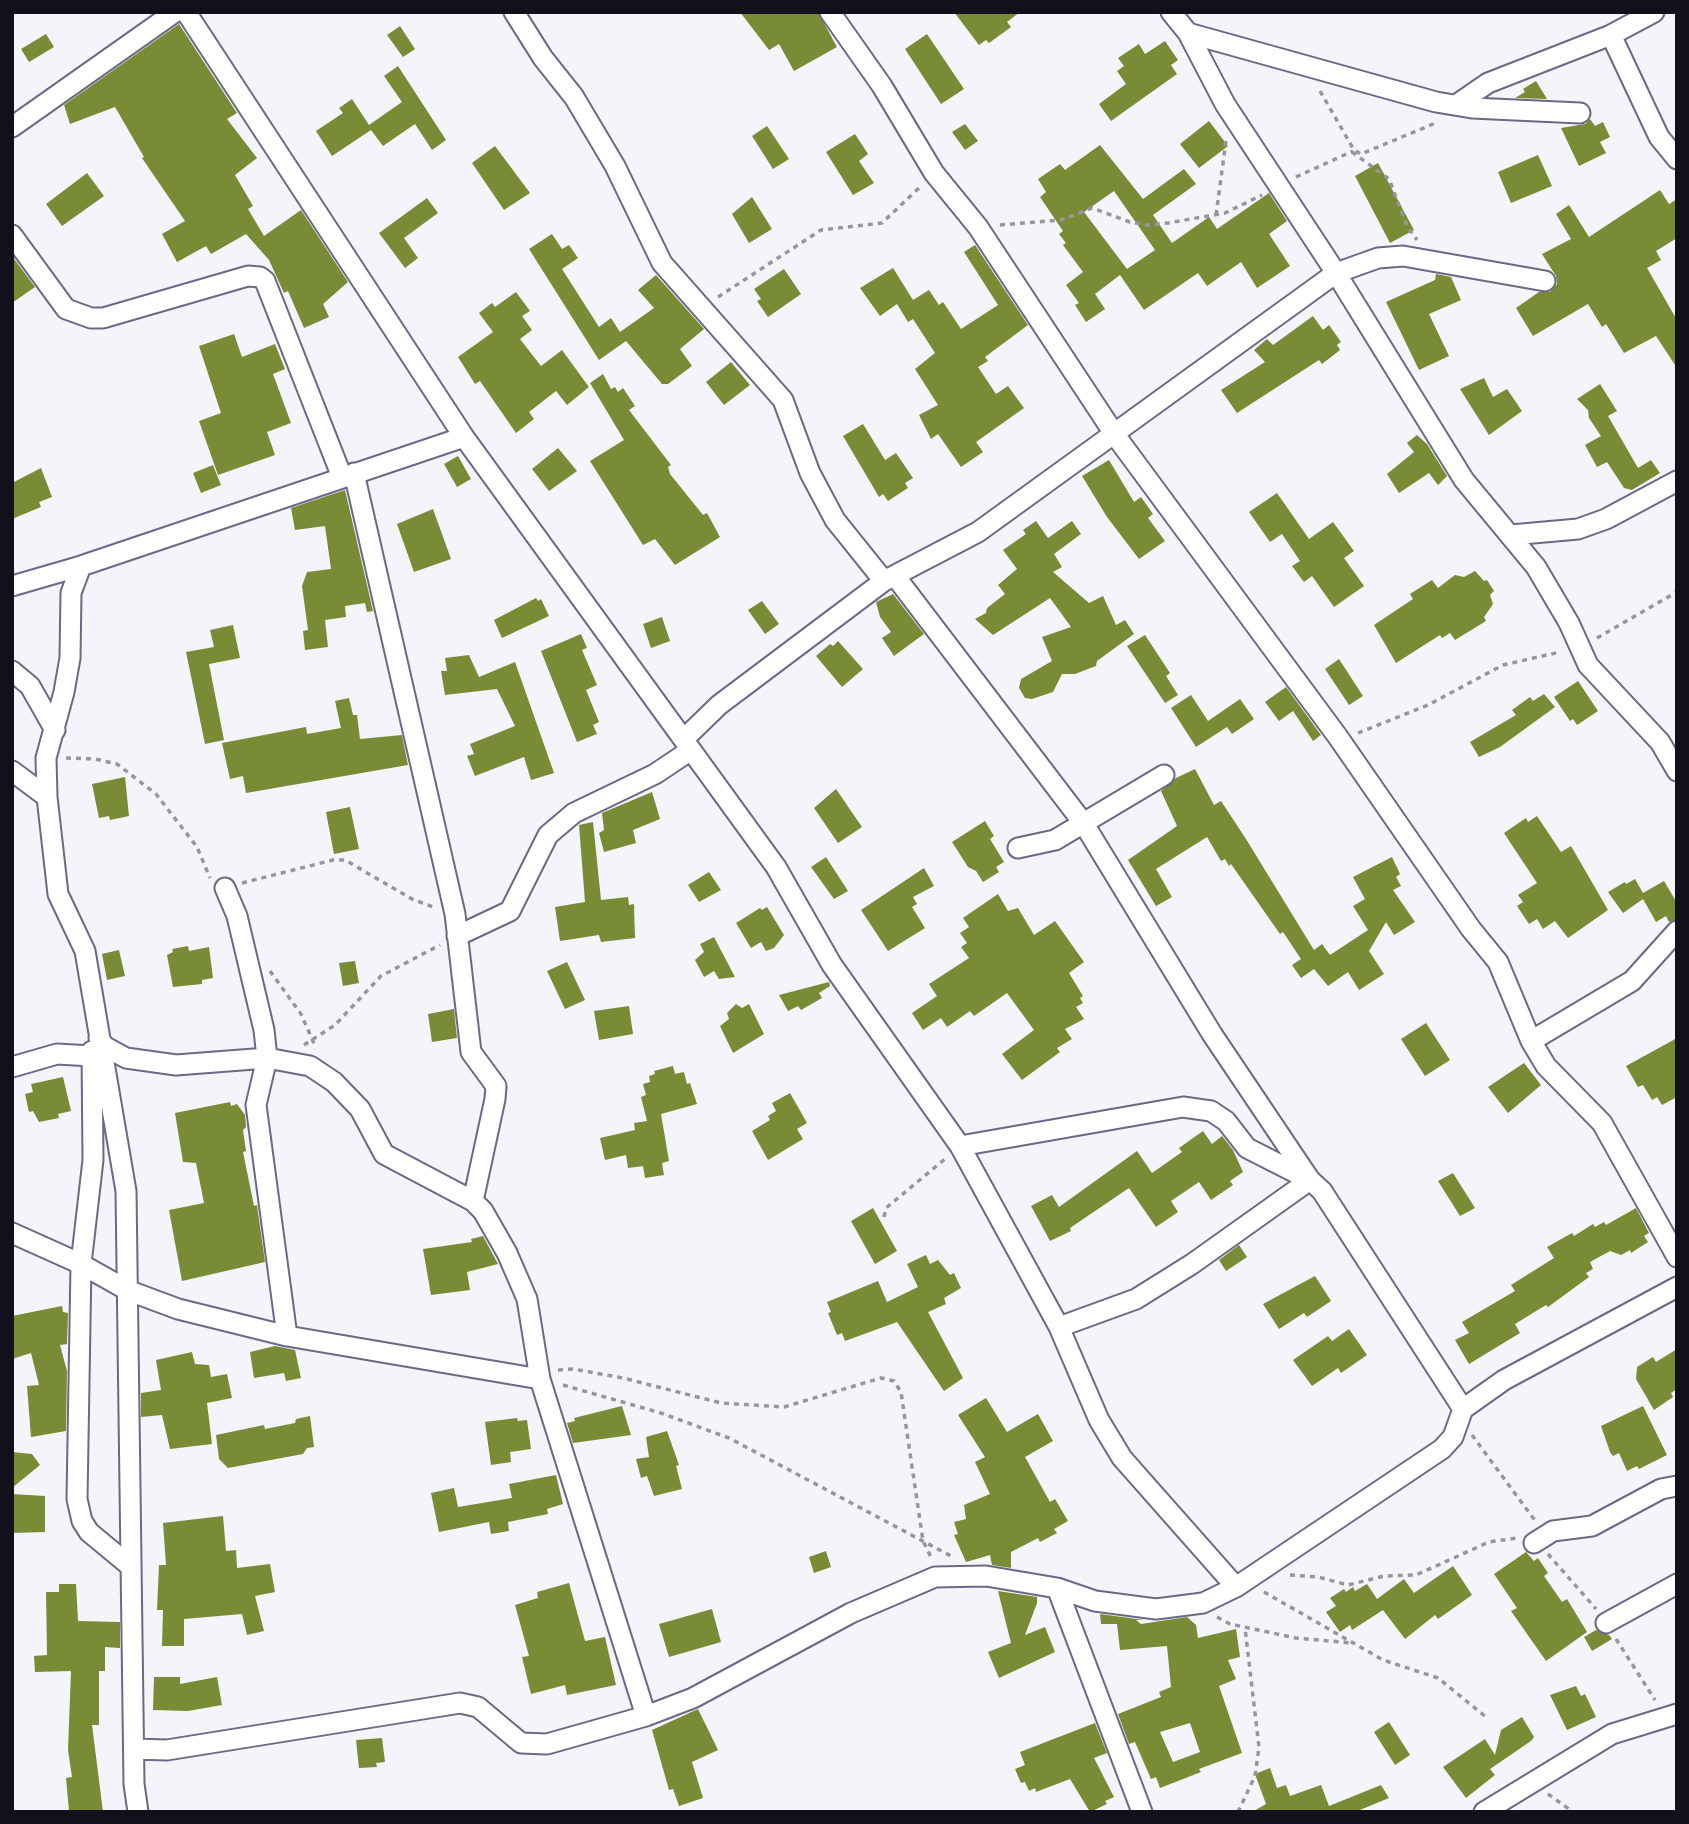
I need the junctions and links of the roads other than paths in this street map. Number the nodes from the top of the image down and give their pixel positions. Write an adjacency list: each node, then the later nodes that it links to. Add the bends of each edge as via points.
1 (175, 12): 11 (street)
2 (186, 12): 17 (street)
3 (514, 12): 22 (street, via 608,154 662,263 783,400 810,473 835,520)
4 (830, 12): 16 (street, via 882,86 934,173 978,227)
5 (1171, 12): 7 (street)
6 (1654, 12): 8 (street)
7 (1188, 33): 9 (street); 14 (street, via 1225,104)
8 (1611, 35): 9 (street, via 1488,83); 12 (street, via 1659,137)
9 (1464, 107): 10 (street)
10 (1580, 113)
11 (12, 127)
12 (1677, 159)
13 (12, 235): 18 (street, via 66,309 91,318 248,276 260,277)
14 (1336, 273): 15 (street, via 1378,258 1431,258); 16 (street); 20 (street, via 1464,480)
15 (1545, 281)
16 (1115, 435): 22 (street, via 978,532); 36 (street, via 1339,737 1498,962)
17 (464, 437): 18 (street); 26 (street)
18 (348, 475): 21 (street); 35 (street)
19 (1677, 481): 20 (street, via 1578,529)
20 (1511, 535): 28 (street, via 1536,567 1569,623 1578,648 1660,742)
21 (81, 566): 23 (street); 25 (street, via 71,593 70,658)
22 (890, 578): 26 (street, via 719,705); 31 (street)
23 (12, 586)
24 (12, 671): 25 (street, via 30,686)
25 (55, 730): 30 (street, via 46,758)
26 (688, 744): 35 (street, via 654,774 574,813 548,835 510,911); 40 (street, via 776,867 832,965)
27 (12, 771): 30 (street)
28 (1677, 771)
29 (1164, 775): 31 (street)
30 (47, 797): 37 (street, via 58,894 82,938)
31 (1084, 824): 32 (street, via 1055,840); 41 (street, via 1212,1034)
32 (1018, 848)
33 (225, 888): 38 (street, via 237,916)
34 (1677, 931): 36 (street, via 1632,981)
35 (457, 936): 42 (street, via 471,1052 496,1086)
36 (1531, 1041): 44 (street, via 1546,1066 1602,1123)
37 (96, 1047): 38 (street, via 104,1046 126,1058 176,1065); 39 (street); 45 (street, via 93,1151); 47 (street, via 126,1191)
38 (272, 1059): 42 (street, via 299,1062 324,1074 360,1109 384,1154); 49 (street, via 256,1105)
39 (12, 1067)
40 (960, 1146): 41 (street, via 1183,1107 1211,1111 1226,1121 1247,1148); 48 (street)
41 (1310, 1180): 48 (street, via 1136,1299); 51 (street, via 1329,1202)
42 (473, 1201): 50 (street, via 491,1222 527,1299)
43 (12, 1233): 45 (street)
44 (1677, 1257)
45 (80, 1264): 47 (street); 54 (street, via 79,1511 89,1532)
46 (1677, 1287): 51 (street, via 1535,1361)
47 (127, 1290): 49 (street, via 178,1309); 54 (street)
48 (1059, 1327): 55 (street, via 1099,1420 1122,1458)
49 (287, 1336): 50 (street)
50 (540, 1375): 59 (street)
51 (1461, 1415): 55 (street, via 1453,1437 1442,1449)
52 (1677, 1486): 53 (street, via 1661,1489 1592,1526)
53 (1539, 1539)
54 (130, 1566): 61 (street)
55 (1244, 1580): 57 (street, via 1203,1603 1156,1609 1095,1601)
56 (1677, 1584): 58 (street)
57 (1057, 1588): 59 (street, via 955,1567 851,1613 693,1698); 63 (street)
58 (1606, 1623)
59 (646, 1716): 61 (street, via 547,1744 528,1745 478,1707 460,1703 167,1750)
60 (1669, 1716): 64 (street, via 1612,1734)
61 (135, 1749): 62 (street)
62 (138, 1812)
63 (1142, 1812)
64 (1485, 1812)

